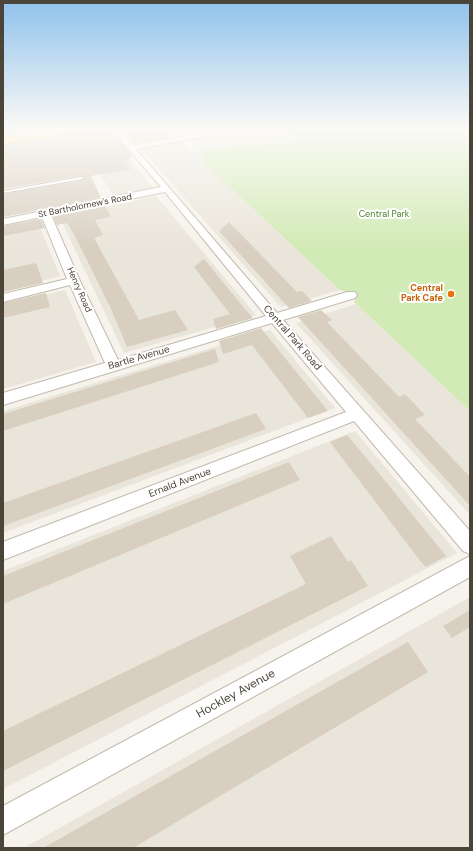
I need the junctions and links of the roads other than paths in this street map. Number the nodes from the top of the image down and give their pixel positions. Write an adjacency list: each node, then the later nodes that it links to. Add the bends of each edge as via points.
1 (149, 169): 3 (street, Central Park Road)
2 (81, 178): 4 (lane)
3 (167, 189): 5 (street, St Bartholomew's Road); 10 (street, Central Park Road)
4 (3, 192)
5 (46, 214): 6 (street, St Bartholomew's Road); 7 (street, Henry Road)
6 (3, 222)
7 (74, 281): 9 (street); 11 (street, Henry Road)
8 (351, 295): 10 (street, Bartle Avenue)
9 (3, 298)
10 (275, 318): 11 (street, Bartle Avenue); 13 (street, Central Park Road)
11 (113, 365): 12 (street, Bartle Avenue)
12 (3, 399)
13 (357, 414): 14 (street, Central Park Road); 15 (street, Ernald Avenue)
14 (470, 545)
15 (3, 551)
16 (470, 566): 17 (street, Hockley Avenue)
17 (3, 821)

